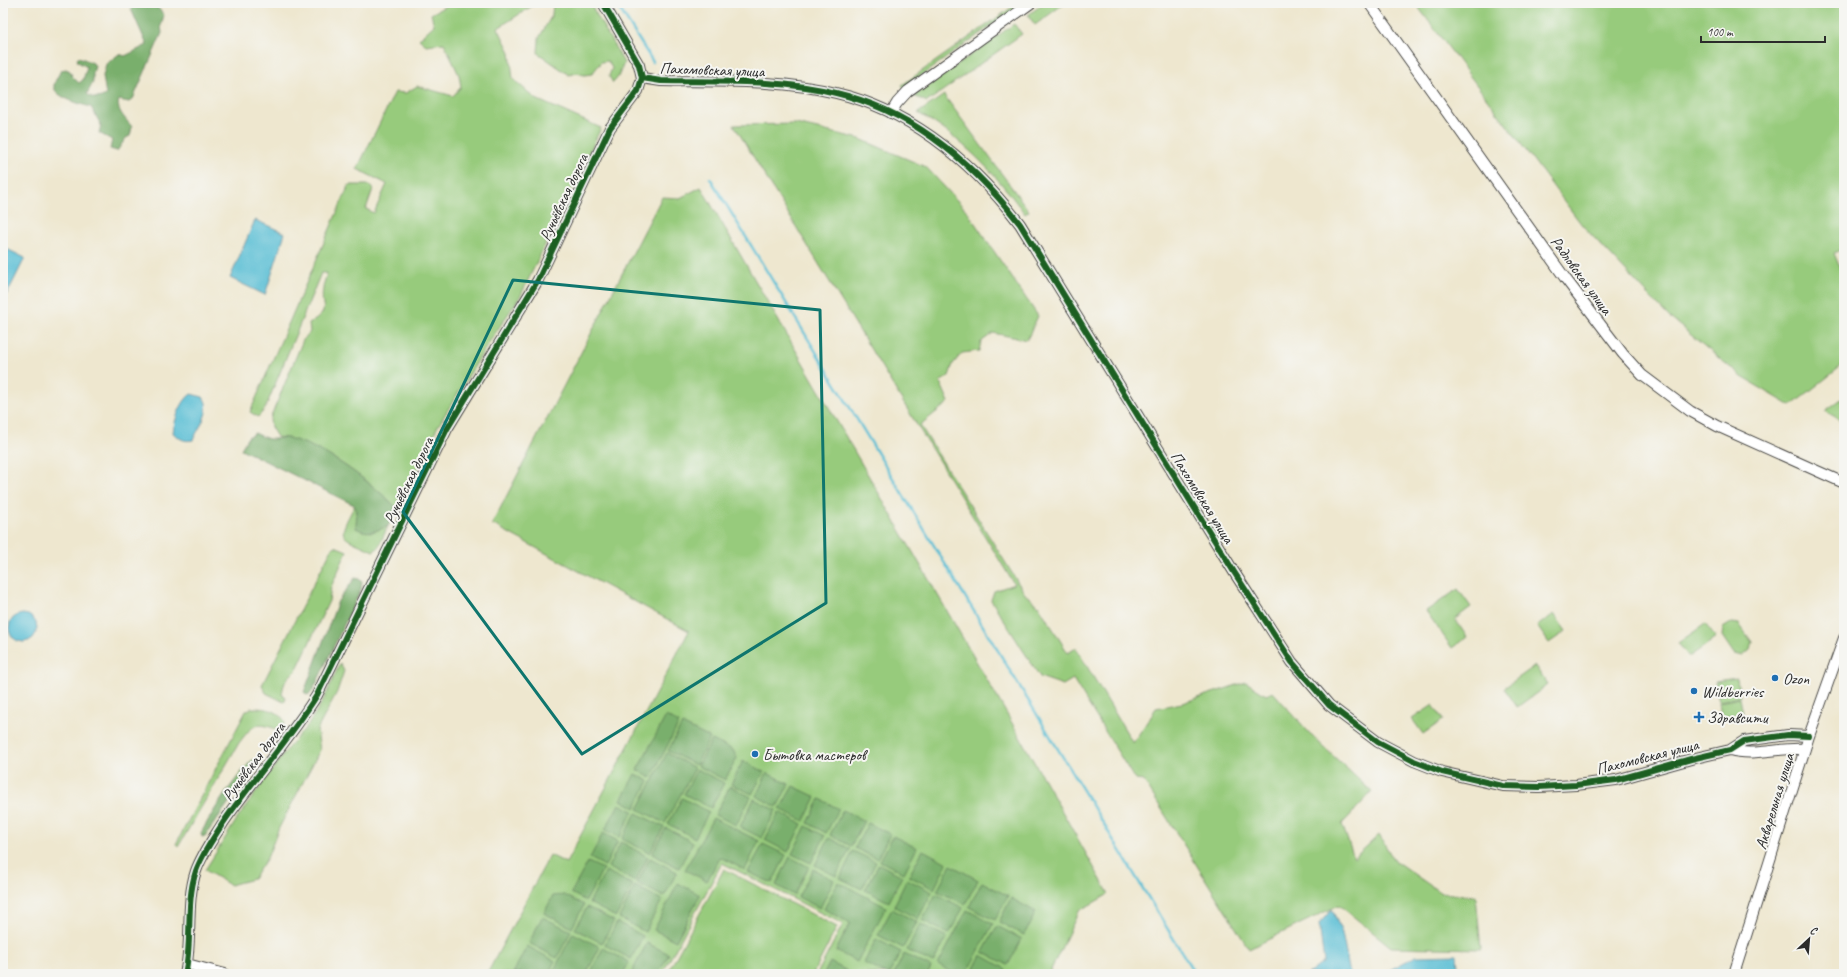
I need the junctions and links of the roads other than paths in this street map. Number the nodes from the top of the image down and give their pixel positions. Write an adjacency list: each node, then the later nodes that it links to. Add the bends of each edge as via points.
1 (603, 3): 4 (street, via 633,55)
2 (1031, 3): 5 (street, via 908,91)
3 (1369, 3): 6 (street, Радловская улица, via 1565,278 1642,376 1690,411 1717,426)
4 (642, 78): 5 (street, Пахомовская улица, via 810,88 842,95); 11 (street, Ручьёвская дорога, via 638,92 610,128 538,280 447,429 317,695 241,797 201,860 192,888)
5 (891, 113): 10 (street, Пахомовская улица, via 957,155 1000,199 1020,224 1292,662 1329,705 1351,723 1378,742 1414,761 1442,772 1503,786 1545,787 1616,780)
6 (1844, 483)
7 (1844, 638): 8 (street, Акварельная улица)
8 (1810, 736): 9 (street, Акварельная улица); 10 (street, Пахомовская улица, via 1788,735 1744,741)
9 (1805, 749): 10 (street, Пахомовская улица, via 1746,753); 14 (street, Акварельная улица)
10 (1730, 750)
11 (187, 964): 12 (street, Ручьёвская дорога); 13 (street)
12 (185, 974)
13 (225, 974)
14 (1734, 974)

